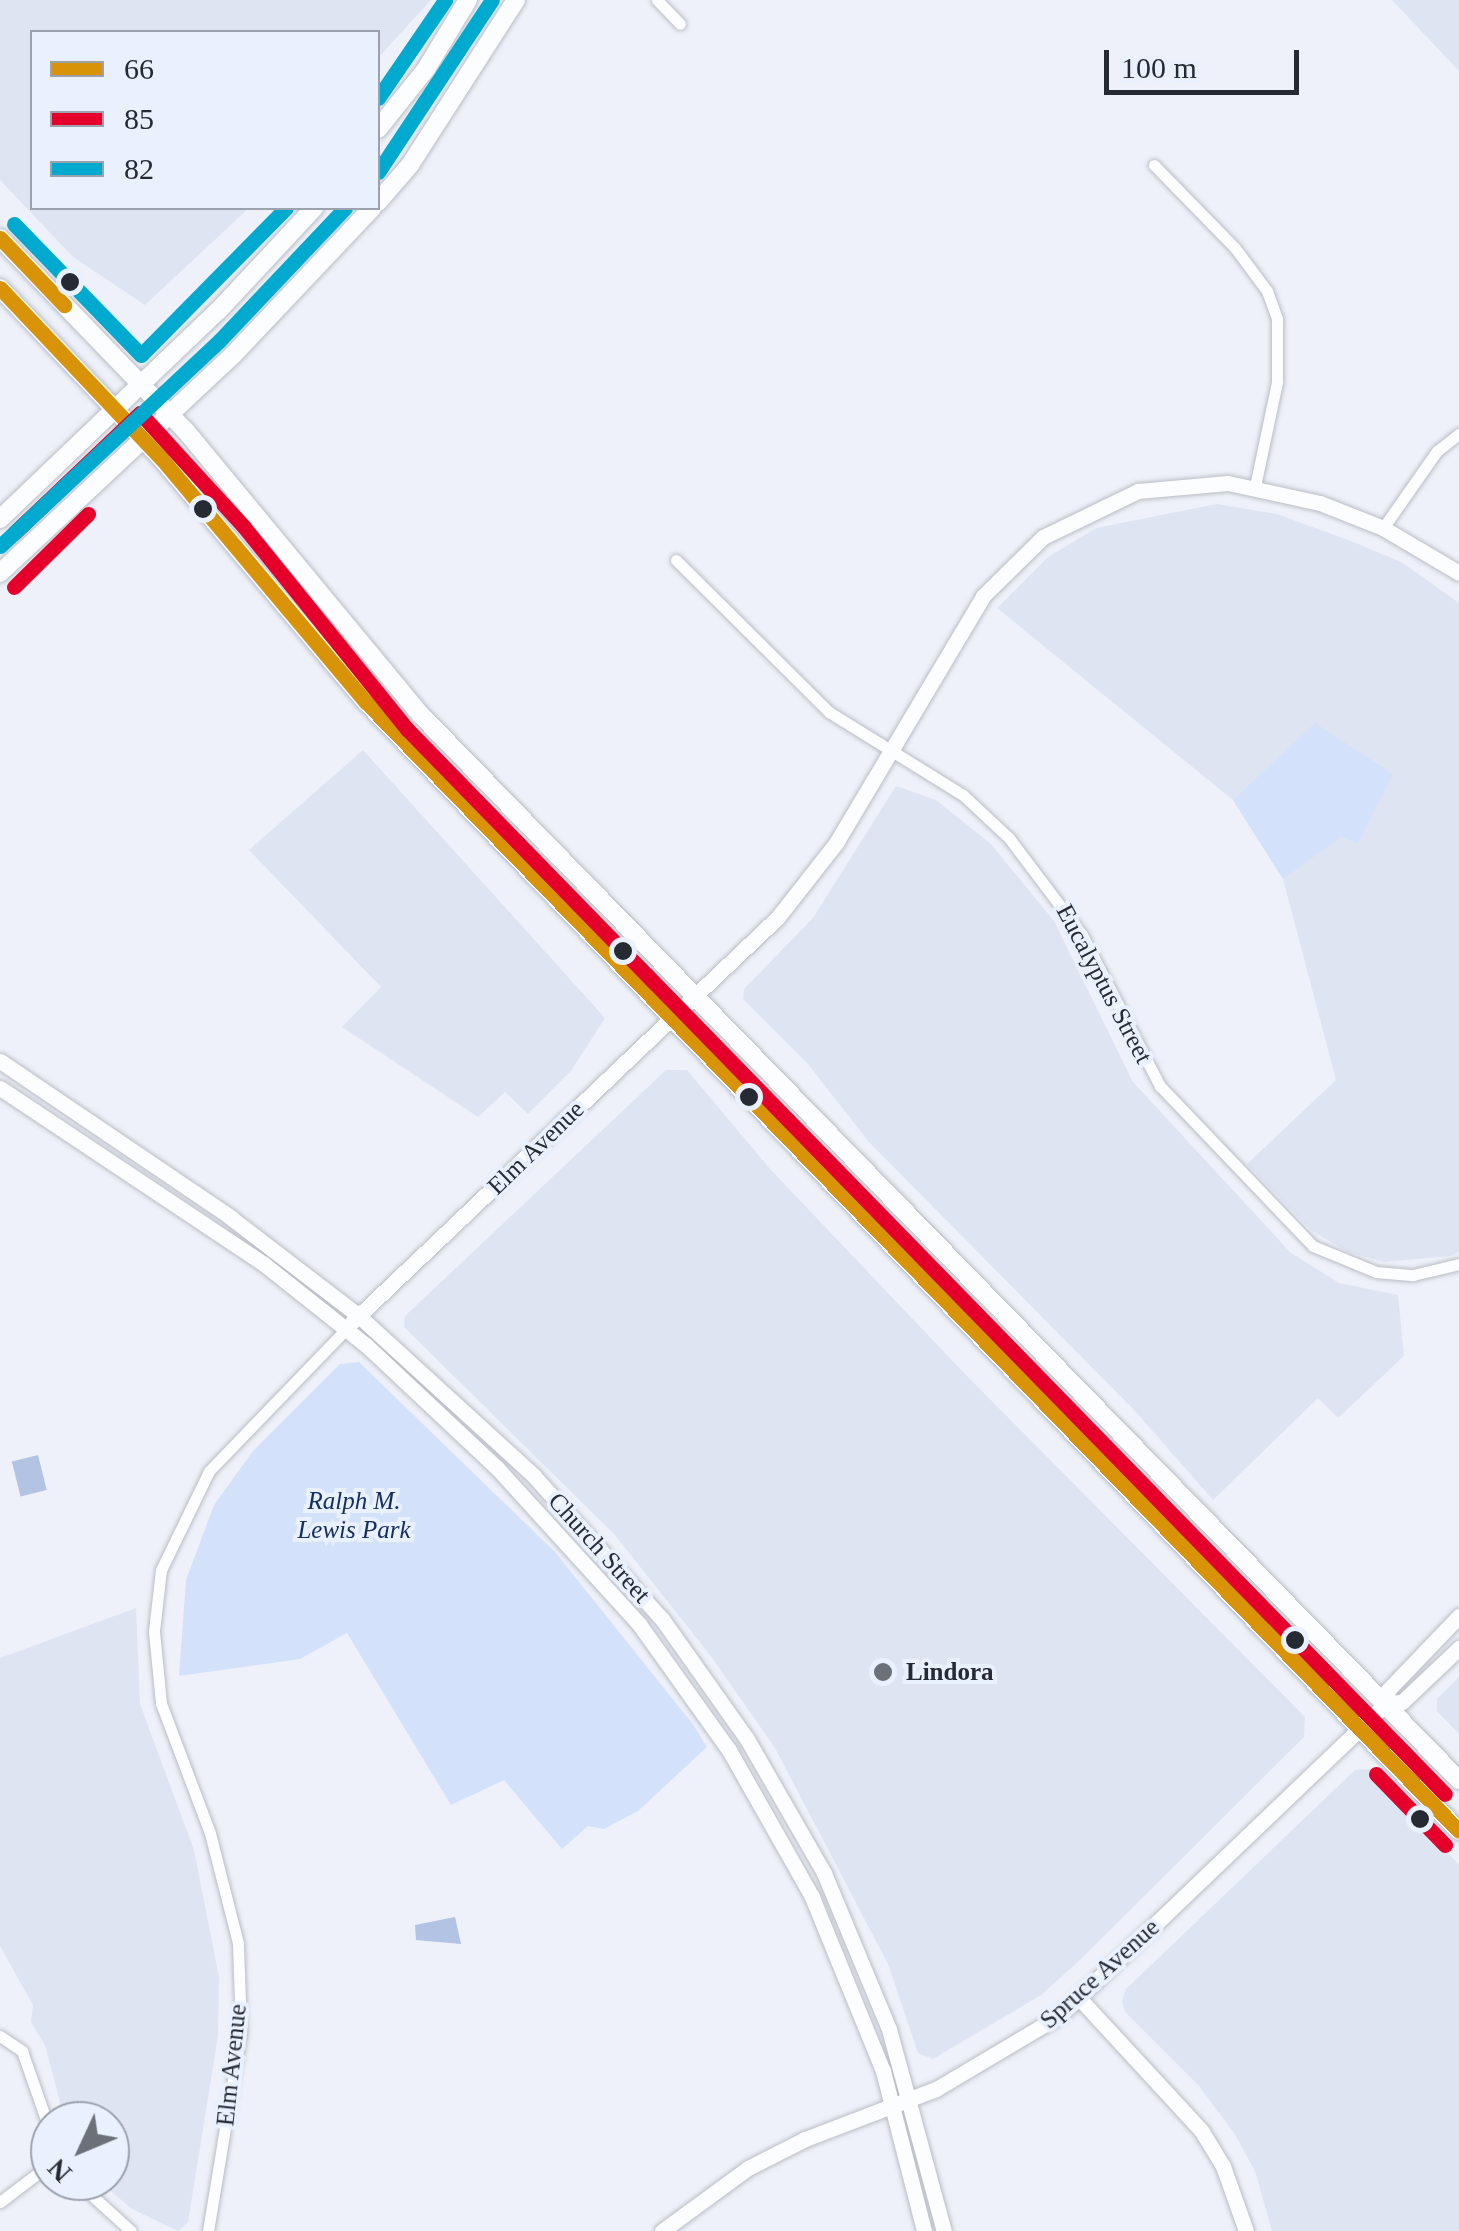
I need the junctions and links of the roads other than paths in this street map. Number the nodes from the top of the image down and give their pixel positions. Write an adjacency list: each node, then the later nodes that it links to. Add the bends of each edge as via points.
1 (468, 0): 5 (main road)
2 (516, 0): 7 (main road, via 410,165)
3 (657, 0): 4 (street)
4 (680, 24)
5 (380, 127)
6 (1154, 166): 17 (street, via 1234,248 1268,291 1277,319 1276,382)
7 (380, 200)
8 (312, 210): 12 (main road)
9 (370, 210): 14 (main road)
10 (0, 238): 12 (main road)
11 (0, 288): 13 (main road)
12 (141, 384): 13 (main road); 14 (main road)
13 (115, 410): 16 (main road); 18 (main road)
14 (170, 414): 16 (main road); 24 (main road, via 259,514 382,673)
15 (1459, 434): 19 (street, via 1437,451)
16 (142, 437): 21 (main road); 25 (main road, via 345,680)
17 (1255, 486): 19 (main road, Elm Avenue); 23 (main road, Elm Avenue, via 1181,483 1138,491 1043,537 983,596)
18 (0, 519)
19 (1382, 528): 22 (main road, Elm Avenue)
20 (676, 560): 23 (street, Eucalyptus Street, via 829,712)
21 (0, 573)
22 (1459, 573)
23 (891, 751): 24 (main road, Elm Avenue, via 810,880); 28 (street, Eucalyptus Street, via 963,795 1049,883 1160,1086 1302,1237 1340,1262 1376,1272 1413,1274)
24 (697, 993): 25 (main road, Elm Avenue); 33 (main road)
25 (670, 1019): 29 (main road, Elm Avenue); 34 (main road)
26 (0, 1061): 29 (main road, Church Street, via 230,1217)
27 (0, 1088): 30 (main road, Church Street, via 264,1264)
28 (1459, 1264)
29 (359, 1316): 30 (main road, Elm Avenue); 35 (main road, Church Street, via 449,1395 604,1550)
30 (346, 1329): 36 (main road, Church Street, via 574,1549 640,1624); 48 (street, Elm Avenue, via 209,1471 160,1570 154,1631 161,1704 210,1832 238,1943 240,2031)
31 (1459, 1616): 33 (main road, Spruce Avenue, via 1388,1690)
32 (1459, 1648): 33 (main road, Spruce Avenue, via 1402,1702)
33 (1386, 1704): 34 (main road, Spruce Avenue); 37 (main road)
34 (1360, 1729): 38 (main road); 39 (main road, Spruce Avenue)
35 (747, 1739): 36 (main road); 41 (main road, Church Street, via 824,1873 862,1956)
36 (729, 1750): 43 (main road, Church Street, via 812,1897 854,1990)
37 (1459, 1780)
38 (1459, 1831)
39 (1080, 1999): 41 (main road, Spruce Avenue, via 1004,2054); 52 (main road, via 1201,2130 1223,2166)
40 (5, 2038): 42 (street, via 22,2050)
41 (912, 2099): 43 (main road, Spruce Avenue); 51 (main road, Church Street)
42 (40, 2101)
43 (893, 2105): 49 (main road, Spruce Avenue, via 748,2168); 50 (main road, Church Street)
44 (30, 2179): 46 (street)
45 (98, 2201): 47 (street)
46 (0, 2202)
47 (130, 2231)
48 (208, 2231)
49 (662, 2231)
50 (924, 2231)
51 (944, 2231)
52 (1246, 2231)

